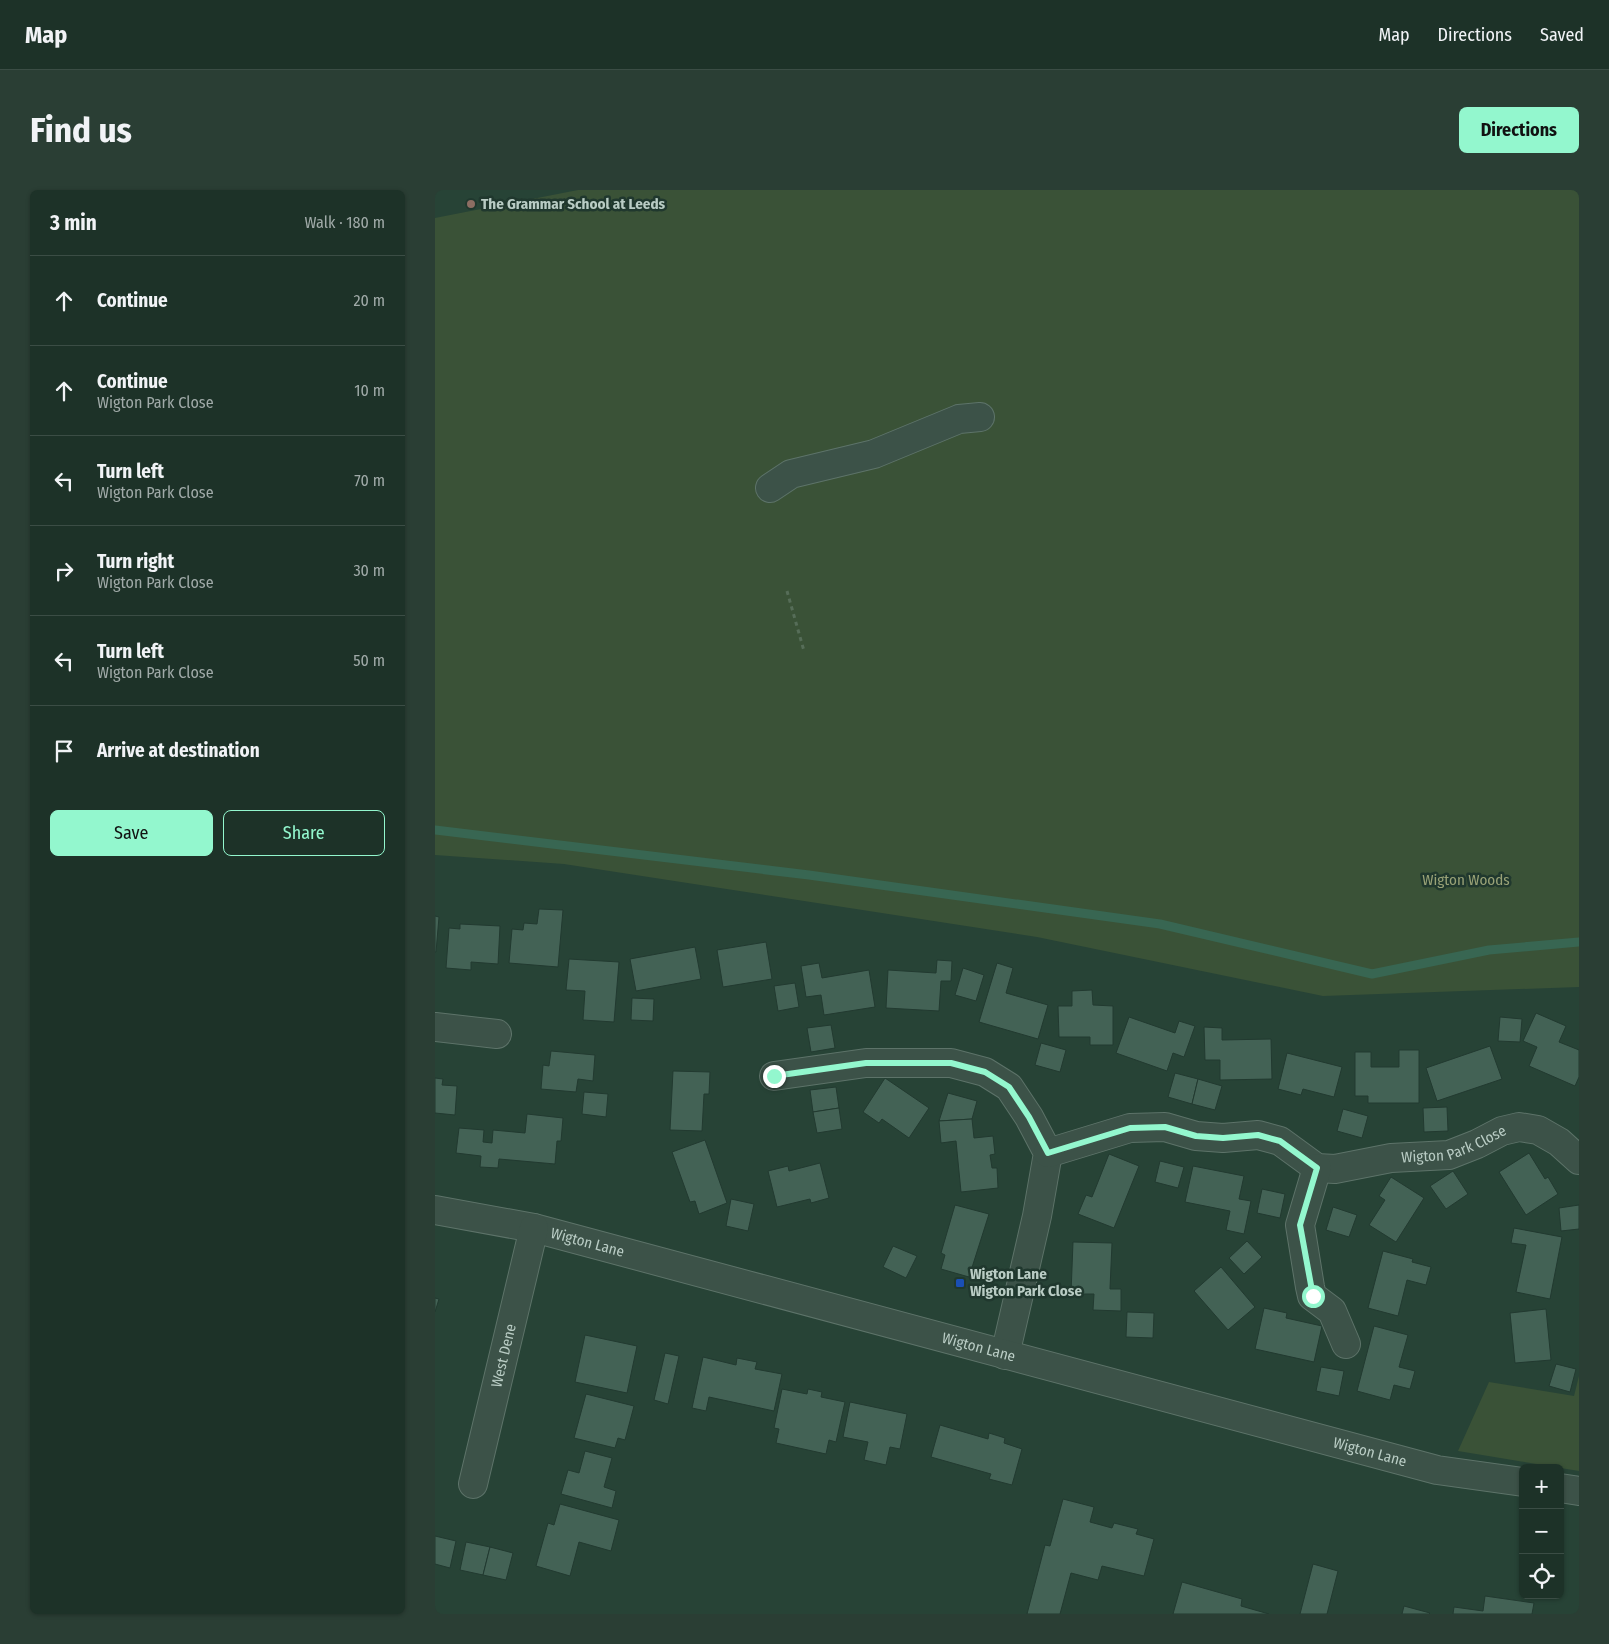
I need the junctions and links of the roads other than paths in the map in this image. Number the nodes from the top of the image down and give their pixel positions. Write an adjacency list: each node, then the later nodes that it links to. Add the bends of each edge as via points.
1 (980, 417): 2 (street, via 959,419 874,454 791,474)
2 (770, 488)
3 (435, 1027): 4 (street)
4 (497, 1034)
5 (774, 1076): 6 (street, via 866,1063 951,1063 985,1072 1009,1087)
6 (1048, 1153): 8 (street, via 1130,1128 1165,1127 1205,1137 1258,1135 1280,1141); 12 (street)
7 (1579, 1160): 8 (street, Wigton Park Close, via 1559,1142 1538,1130 1519,1127 1502,1131 1449,1155 1391,1158 1335,1170)
8 (1317, 1168): 11 (street, via 1300,1225 1313,1296 1332,1311)
9 (435, 1210): 10 (street, Wigton Lane)
10 (533, 1228): 12 (street, Wigton Lane); 14 (street, West Dene)
11 (1345, 1344)
12 (1005, 1355): 13 (street, Wigton Lane, via 1437,1470)
13 (1519, 1481)
14 (473, 1484)
15 (1564, 1488): 16 (street)
16 (1579, 1490)

